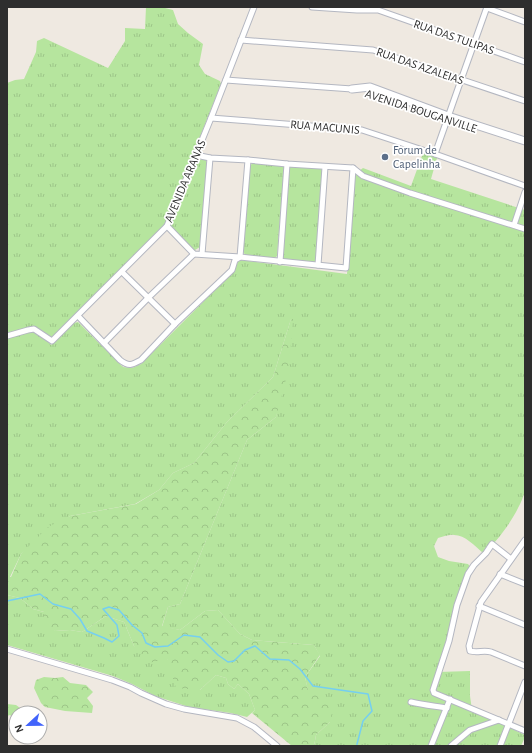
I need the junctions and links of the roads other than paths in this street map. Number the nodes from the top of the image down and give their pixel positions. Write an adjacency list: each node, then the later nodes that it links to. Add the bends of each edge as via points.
1 (254, 7): 5 (street, AVENIDA ARANAS)
2 (312, 7): 6 (street, RUA DAS TULIPAS, via 378,10)
3 (487, 8): 4 (street); 6 (street)
4 (525, 22)
5 (241, 40): 8 (street, AVENIDA ARANAS); 9 (street, RUA DAS AZALEIAS, via 373,50)
6 (474, 44): 7 (street, RUA DAS TULIPAS); 9 (street)
7 (525, 62)
8 (226, 80): 10 (street); 12 (street, AVENIDA ARANAS)
9 (461, 80): 11 (street, RUA DAS AZALEIAS); 13 (street)
10 (352, 89): 13 (street, AVENIDA BOUGANVILLE, via 370,87)
11 (525, 102)
12 (211, 118): 16 (street, RUA MACUNIS, via 362,130); 17 (street, AVENIDA ARANAS)
13 (448, 118): 14 (street, AVENIDA BOUGANVILLE); 15 (street, AVENIDA BOUGANVILLE); 16 (street)
14 (525, 141)
15 (525, 145)
16 (435, 154): 23 (street, RUA MACUNIS)
17 (196, 155): 18 (street); 26 (street, AVENIDA ARANAS)
18 (210, 158): 19 (street); 29 (street)
19 (248, 160): 20 (street); 30 (street)
20 (287, 164): 21 (street); 31 (street)
21 (325, 166): 22 (street); 32 (street)
22 (353, 168): 25 (street, via 370,179); 32 (street, via 346,268)
23 (525, 186)
24 (525, 192): 25 (street)
25 (514, 225): 27 (street)
26 (167, 226): 28 (street); 33 (street, AVENIDA ARANAS)
27 (525, 229)
28 (194, 254): 29 (street); 34 (street)
29 (202, 254): 30 (street)
30 (240, 257): 31 (street); 36 (street, via 235,260 232,270)
31 (280, 262): 32 (street)
32 (318, 265)
33 (122, 272): 34 (street); 35 (street, AVENIDA ARANAS)
34 (149, 297): 36 (street); 38 (street)
35 (78, 316): 37 (street, AVENIDA ARANAS, via 52,341 34,329); 38 (street)
36 (175, 324): 38 (street, via 135,364 126,364 120,360)
37 (7, 336)
38 (104, 343)
39 (525, 541): 40 (street)
40 (511, 559): 41 (street); 48 (street, via 492,544 468,574 433,690 434,693)
41 (500, 574): 42 (street); 43 (street)
42 (525, 584)
43 (479, 606): 44 (street); 46 (street, via 470,651 486,650)
44 (525, 625)
45 (7, 649): 54 (street, via 130,686 166,704 237,718)
46 (525, 666)
47 (525, 682): 52 (street)
48 (450, 699): 50 (street); 51 (street)
49 (411, 702): 50 (street)
50 (446, 708): 55 (street)
51 (500, 720): 52 (street); 56 (street, via 470,730)
52 (508, 723): 53 (street); 57 (street)
53 (525, 731)
54 (277, 746)
55 (431, 746)
56 (451, 746)
57 (500, 746)

